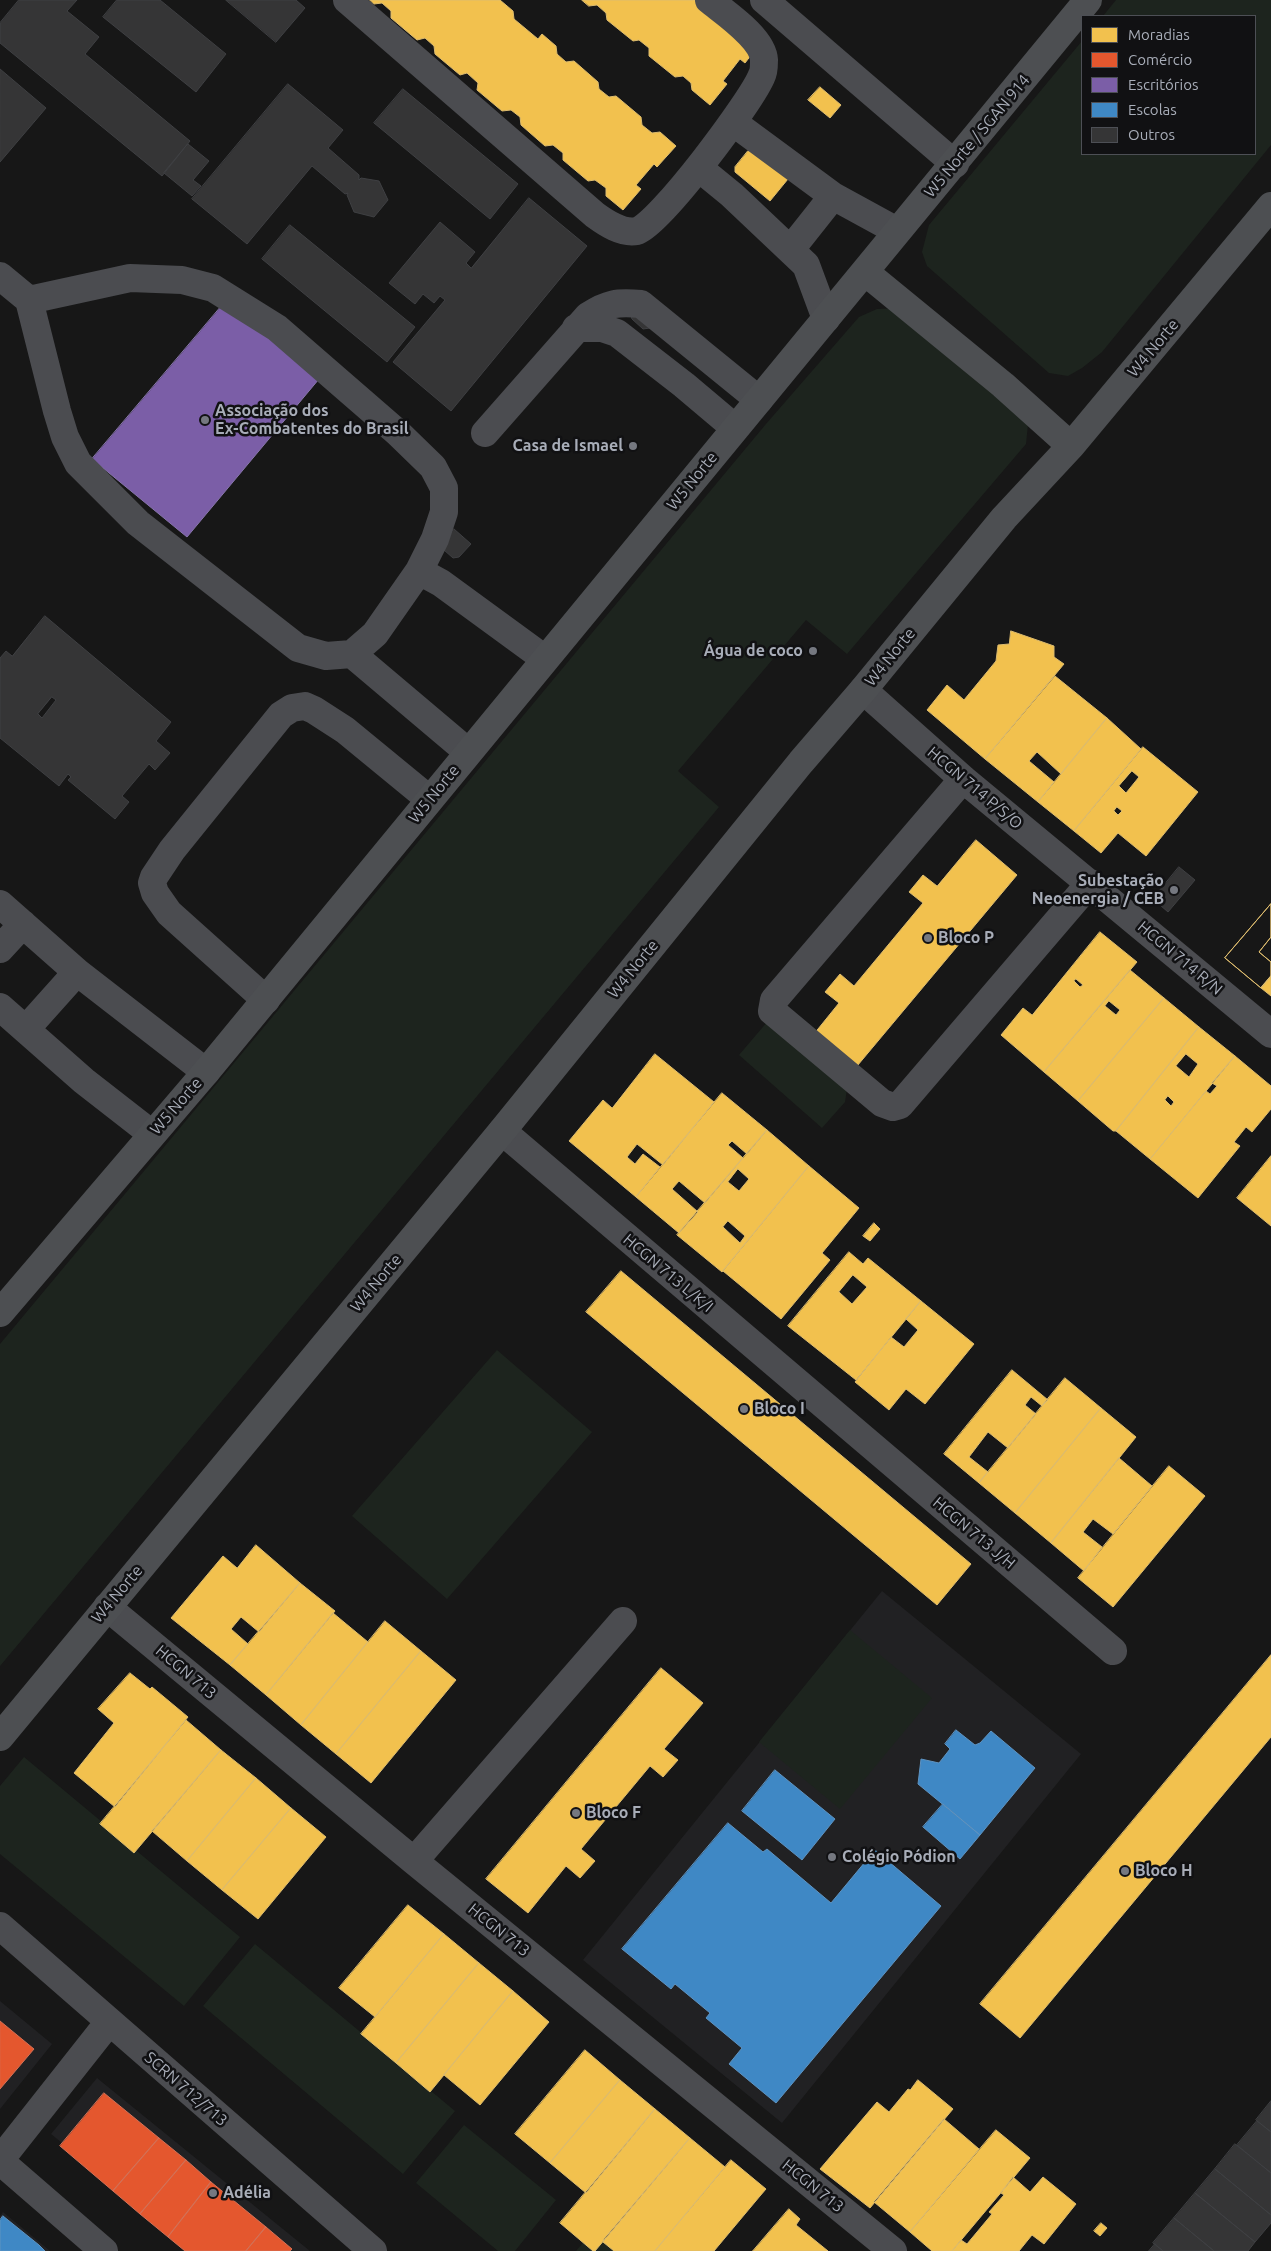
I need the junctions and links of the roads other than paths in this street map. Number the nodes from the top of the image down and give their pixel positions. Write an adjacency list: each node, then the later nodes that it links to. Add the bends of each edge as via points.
1 (347, 0): 7 (street, via 610,226 637,231 648,224)
2 (709, 0): 5 (street, via 754,38 764,60 762,75)
3 (764, 0): 6 (street)
4 (1088, 0): 6 (main road, W5 Norte / SGAN 914)
5 (734, 123): 7 (street); 8 (street)
6 (955, 164): 10 (main road, W5 Norte / SGAN 914)
7 (699, 168): 11 (street)
8 (833, 196): 10 (street); 11 (street)
9 (1271, 206): 22 (main road, W4 Norte)
10 (897, 230): 12 (main road, W5 Norte / SGAN 914)
11 (791, 249): 15 (street, via 806,265)
12 (865, 272): 15 (main road, W5 Norte); 22 (main road, via 1003,384)
13 (0, 276): 14 (street)
14 (29, 300): 23 (street, via 130,278 182,280 213,288 277,328 433,466 444,488 444,512 435,540); 24 (street, via 57,411 78,463 138,523 298,648 326,656)
15 (826, 319): 19 (main road, W5 Norte)
16 (576, 328): 17 (street, via 602,307 620,302 641,304); 18 (street, via 602,328 617,333); 21 (street)
17 (680, 335): 18 (street); 19 (street)
18 (659, 365): 20 (street)
19 (759, 400): 20 (main road, W5 Norte)
20 (735, 428): 25 (main road, W5 Norte)
21 (484, 433)
22 (1071, 446): 26 (main road, W4 Norte, via 1004,518)
23 (419, 571): 24 (street, via 375,634); 25 (street, via 441,583)
24 (352, 654): 27 (street)
25 (545, 659): 27 (main road, W5 Norte)
26 (863, 690): 28 (street, HCGN 714 P/S/O); 40 (main road, W4 Norte)
27 (468, 752): 29 (main road, W5 Norte)
28 (963, 779): 30 (street, HCGN 714 P/S/O); 30 (street, via 774,1000 772,1011 882,1103 900,1105)
29 (429, 799): 35 (main road, W5 Norte); 35 (street, via 345,730 305,706 292,708 275,723 172,850 152,883 154,893 169,913)
30 (1090, 883): 38 (street, HCGN 714 R/N)
31 (0, 904): 32 (street)
32 (23, 924): 33 (street); 34 (street)
33 (0, 949)
34 (77, 972): 37 (street); 39 (street)
35 (266, 1000): 39 (main road, W5 Norte)
36 (0, 1007): 37 (street)
37 (26, 1029): 41 (street, via 84,1081)
38 (1271, 1034)
39 (206, 1072): 41 (main road, W5 Norte)
40 (502, 1131): 43 (street, HCGN 713 L/K/I); 44 (main road, W4 Norte)
41 (152, 1134): 42 (main road, W5 Norte)
42 (0, 1313)
43 (835, 1416): 46 (street, HCGN 713 J/H)
44 (107, 1607): 47 (main road, W4 Norte); 48 (street, HCGN 713)
45 (623, 1622): 48 (street)
46 (1112, 1651)
47 (0, 1737)
48 (414, 1861): 54 (street, HCGN 713)
49 (0, 1926): 50 (street, SCRN 712/713)
50 (109, 2022): 51 (street); 53 (street, SCRN 712/713)
51 (0, 2161): 52 (street)
52 (104, 2251)
53 (372, 2251)
54 (893, 2251)

